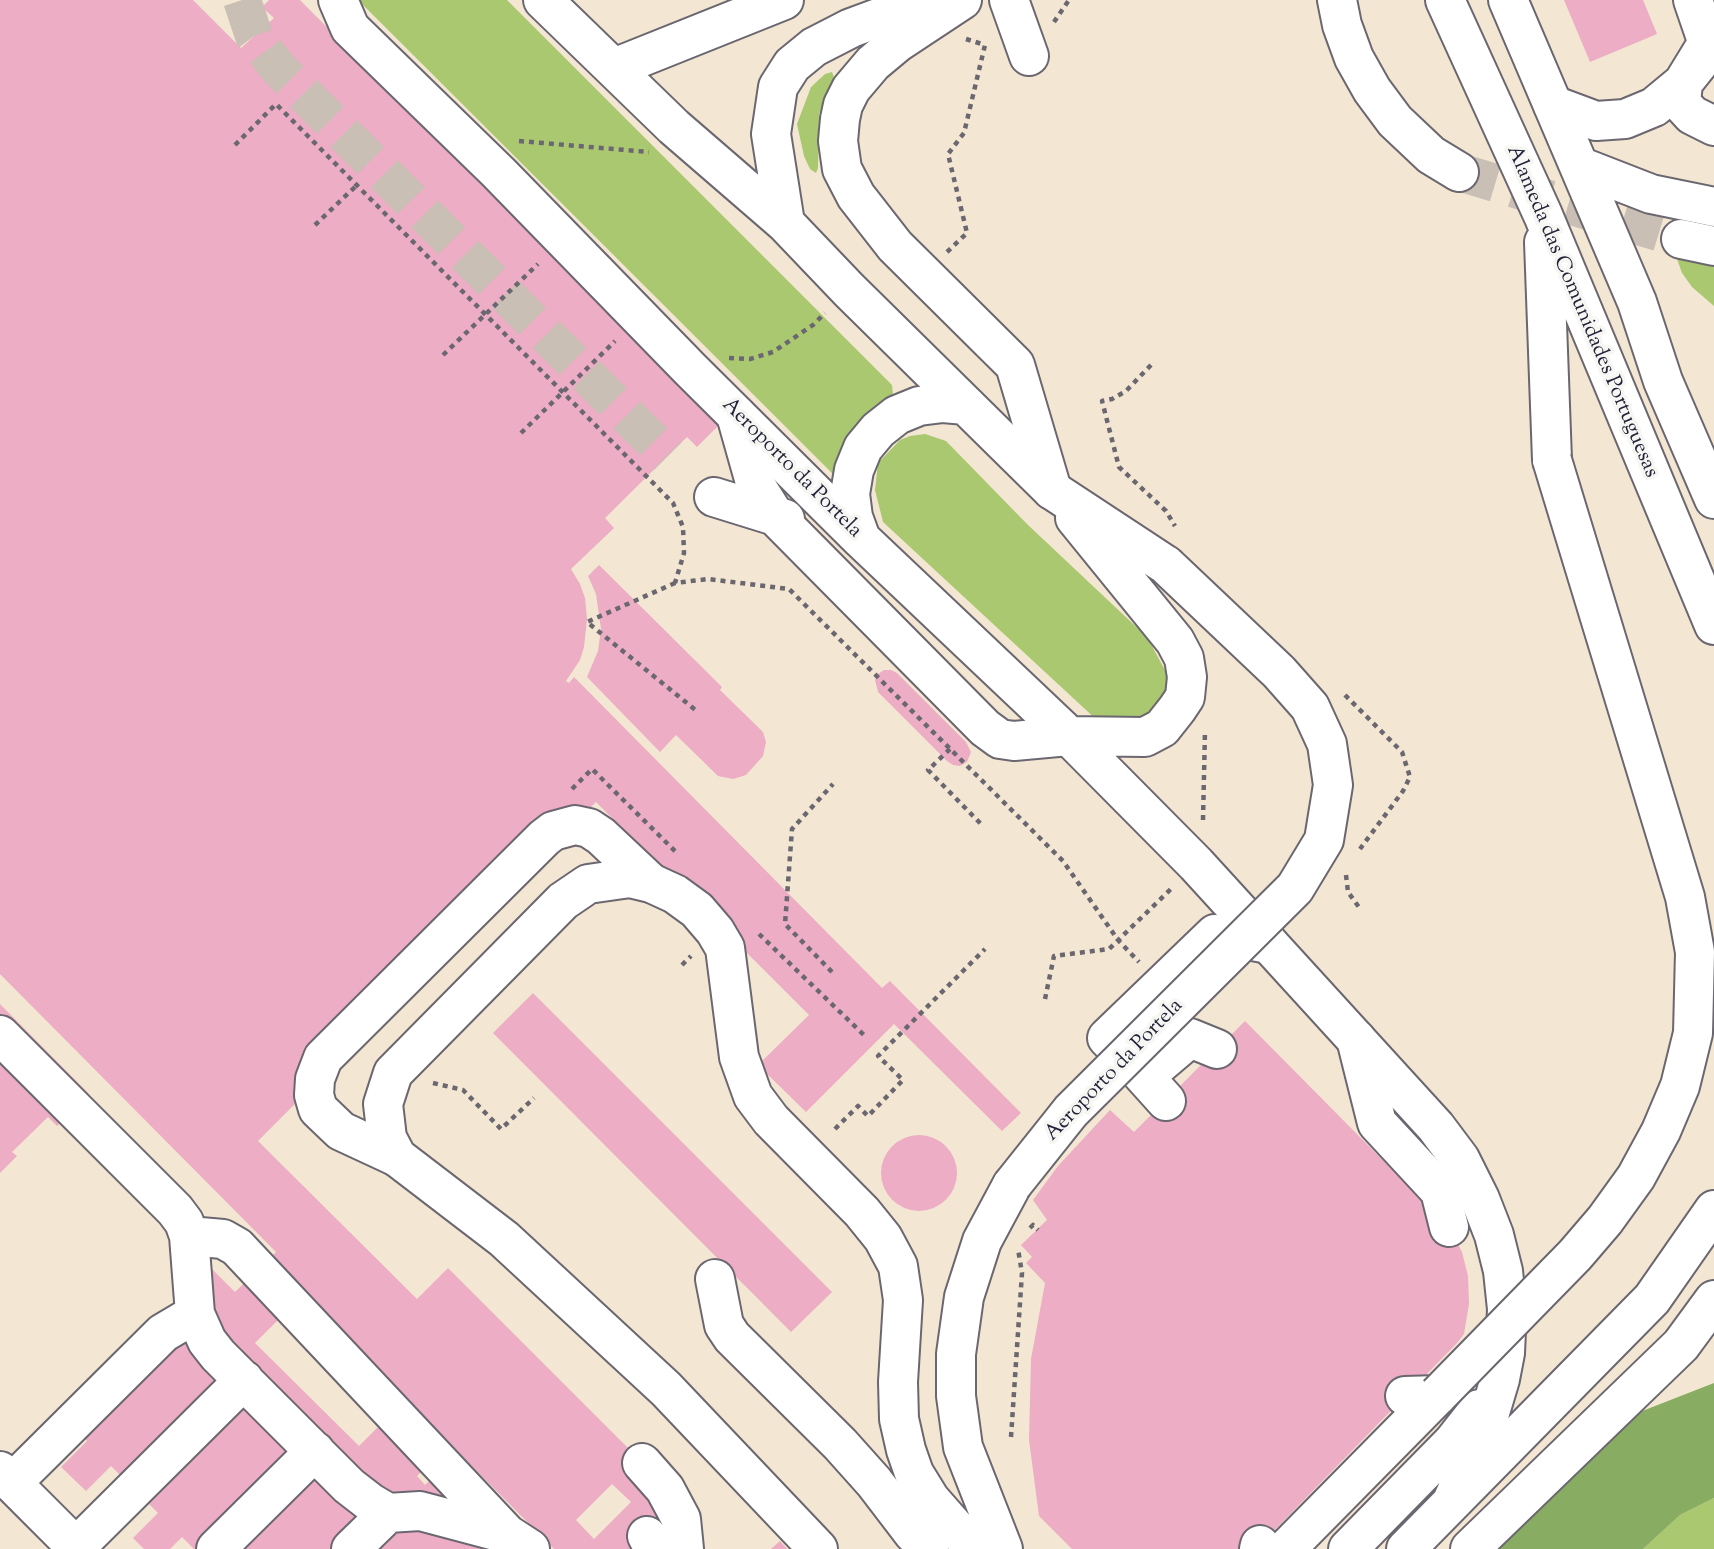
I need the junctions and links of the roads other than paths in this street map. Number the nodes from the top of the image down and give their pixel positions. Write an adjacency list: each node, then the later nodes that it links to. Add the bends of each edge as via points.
1 (338, 0): 21 (main road, Aeroporto da Portela, via 350,28)
2 (543, 0): 12 (main road, Aeroporto da Portela)
3 (927, 0): 19 (main road, via 851,28 814,47 792,65 778,87 771,134)
4 (962, 0): 22 (main road, via 897,43 851,89 840,119 842,169 856,196 895,246 1014,365)
5 (1009, 0): 11 (main road)
6 (1337, 0): 16 (main road, via 1350,47 1372,90 1404,130)
7 (1445, 0): 18 (main road, Alameda das Comunidades Portuguesas)
8 (1508, 0): 13 (main road)
9 (762, 4): 12 (main road)
10 (1704, 18): 14 (main road)
11 (1029, 56)
12 (614, 68): 19 (main road, Aeroporto da Portela)
13 (1553, 105): 14 (main road, via 1596,121 1625,119 1654,107); 15 (main road)
14 (1707, 115)
15 (1579, 166): 17 (main road, via 1651,194); 24 (main road)
16 (1459, 172)
17 (1714, 207)
18 (1544, 215): 27 (main road, Alameda das Comunidades Portuguesas); 51 (main road, bridge, via 1552,460 1685,897 1695,952 1693,1033 1680,1086 1661,1131 1605,1220 1575,1255 1422,1395)
19 (785, 223): 20 (main road, Aeroporto da Portela)
20 (966, 405): 22 (main road, Aeroporto da Portela); 26 (main road, via 919,406 878,429 863,449 850,494)
21 (736, 415): 25 (main road, via 756,486); 26 (main road, Aeroporto da Portela)
22 (1052, 490): 28 (main road, via 1175,641 1187,677 1185,696 1177,709 1162,728 1145,737); 59 (main road, Aeroporto da Portela, bridge, via 1166,565 1279,672 1310,707 1327,744 1332,785 1324,840 1296,888 1071,1111 1012,1185 982,1241 964,1297 956,1396 963,1447)
23 (714, 497): 25 (main road)
24 (1714, 499)
25 (775, 516): 26 (main road); 28 (main road, via 985,728 1000,739 1014,741)
26 (861, 539): 28 (main road, Aeroporto da Portela)
27 (1714, 625)
28 (1069, 736): 30 (main road, Aeroporto da Portela)
29 (651, 883): 36 (main road, via 610,879 587,884 563,901 393,1073 383,1104 387,1138); 36 (main road, via 589,828 575,825 553,831 323,1058 315,1079 318,1109 341,1131); 58 (main road, via 697,910 725,948 739,1057 753,1096 862,1212 898,1266 903,1300 899,1419 906,1450 930,1499)
30 (1269, 944): 32 (main road, Aeroporto da Portela); 34 (main road, via 1215,934 1188,958 1107,1038)
31 (0, 1035): 39 (main road, via 175,1210)
32 (1356, 1038): 38 (main road, via 1377,1123 1440,1191); 43 (main road, Aeroporto da Portela, via 1436,1127 1460,1159 1480,1199 1503,1271 1507,1308)
33 (1217, 1049): 34 (main road, via 1190,1038 1157,1066)
34 (1139, 1071): 35 (main road)
35 (1166, 1101)
36 (397, 1157): 56 (main road, via 504,1239 666,1389)
37 (1714, 1209): 48 (main road, via 1652,1299)
38 (1449, 1227)
39 (190, 1236): 42 (main road); 50 (main road, via 223,1239 237,1247)
40 (715, 1279): 57 (main road, via 724,1325 732,1337 840,1444)
41 (1714, 1300): 62 (main road, via 1681,1345)
42 (195, 1314): 44 (main road, via 207,1341); 47 (main road, via 163,1333)
43 (1500, 1379): 48 (main road, Aeroporto da Portela, via 1486,1426); 60 (main road, via 1453,1442)
44 (244, 1380): 45 (main road); 52 (main road)
45 (315, 1451): 49 (main road, via 349,1486); 53 (main road)
46 (642, 1463): 55 (main road, via 665,1489 681,1519)
47 (6, 1477): 52 (main road)
48 (1453, 1499): 61 (main road)
49 (388, 1513): 50 (main road, via 420,1511); 54 (main road)
50 (518, 1542)
51 (1268, 1547)
52 (77, 1548)
53 (216, 1549)
54 (351, 1549)
55 (684, 1549)
56 (818, 1549)
57 (929, 1549)
58 (974, 1549)
59 (1003, 1549)
60 (1348, 1549)
61 (1406, 1549)
62 (1470, 1549)

